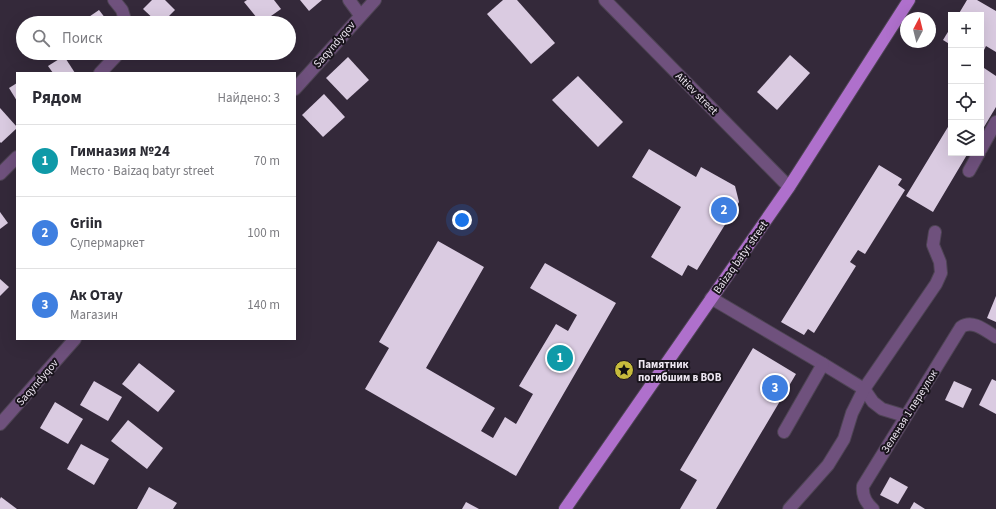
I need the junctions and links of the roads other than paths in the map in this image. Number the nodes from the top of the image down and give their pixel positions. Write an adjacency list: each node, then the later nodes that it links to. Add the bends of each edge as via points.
1 (114, 0): 7 (street)
2 (349, 0): 6 (street)
3 (375, 0): 6 (street, Saqyndyqov)
4 (605, 0): 17 (street, Aitiev street)
5 (909, 0): 17 (main road, Baizaq batyr street)
6 (360, 15): 10 (street, Saqyndyqov)
7 (124, 16)
8 (112, 60): 9 (street)
9 (101, 72)
10 (296, 88)
11 (996, 122): 12 (street)
12 (984, 144)
13 (977, 156): 15 (street)
14 (16, 158): 16 (street)
15 (969, 171)
16 (0, 174)
17 (789, 187): 19 (main road, Baizaq batyr street)
18 (935, 232): 23 (street, via 933,245 940,262 941,273)
19 (712, 298): 22 (street); 27 (main road, Baizaq batyr street)
20 (996, 337): 24 (street, Зеленая 1 переулок, via 976,325 965,324)
21 (74, 340): 25 (street, Saqyndyqov)
22 (823, 364): 23 (street); 26 (street)
23 (864, 389): 24 (street, via 873,402 882,409); 28 (street, via 852,413 844,439 828,465)
24 (905, 416): 29 (street, Зеленая 1 переулок, via 863,486 862,492)
25 (0, 424)
26 (784, 432)
27 (565, 509)
28 (789, 509)
29 (873, 509)

